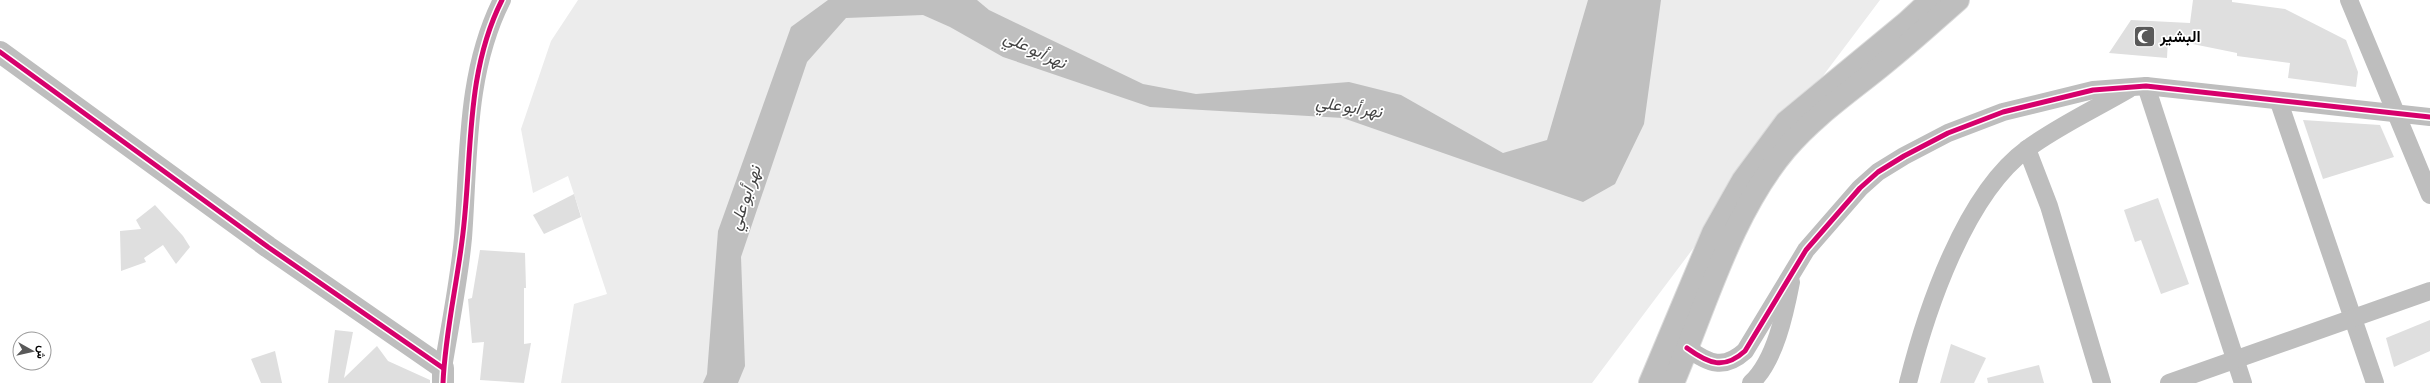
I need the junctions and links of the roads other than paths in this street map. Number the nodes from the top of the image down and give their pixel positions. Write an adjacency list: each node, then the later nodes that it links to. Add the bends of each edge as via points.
1 (502, 0): 17 (street, via 492,20 482,53 473,98 462,240)
2 (1931, 0): 18 (main road, via 1786,122 1743,180 1713,232)
3 (1958, 0): 15 (main road, via 1885,63 1822,112 1786,149 1758,190 1728,246)
4 (2349, 0): 8 (street)
5 (0, 52): 17 (main road)
6 (2138, 87): 7 (street); 10 (street); 12 (street, via 2071,94 2003,112 1948,133 1904,156 1878,172 1847,201 1806,250); 16 (street)
7 (2279, 102): 8 (street); 14 (street)
8 (2398, 114): 9 (street); 11 (street)
9 (2430, 117)
10 (2027, 149): 20 (street, via 2005,168 1992,184 1963,231 1925,324); 21 (street, via 2049,206)
11 (2430, 195)
12 (1794, 270): 15 (street, via 1746,351 1736,360 1718,363 1702,358); 19 (street, via 1778,334 1766,362)
13 (2430, 291): 14 (street)
14 (2352, 318): 16 (street); 24 (street)
15 (1687, 348): 18 (main road)
16 (2235, 361): 22 (street); 23 (street)
17 (443, 375)
18 (1661, 379)
19 (1751, 383)
20 (1908, 383)
21 (2102, 383)
22 (2169, 383)
23 (2243, 383)
24 (2374, 383)

